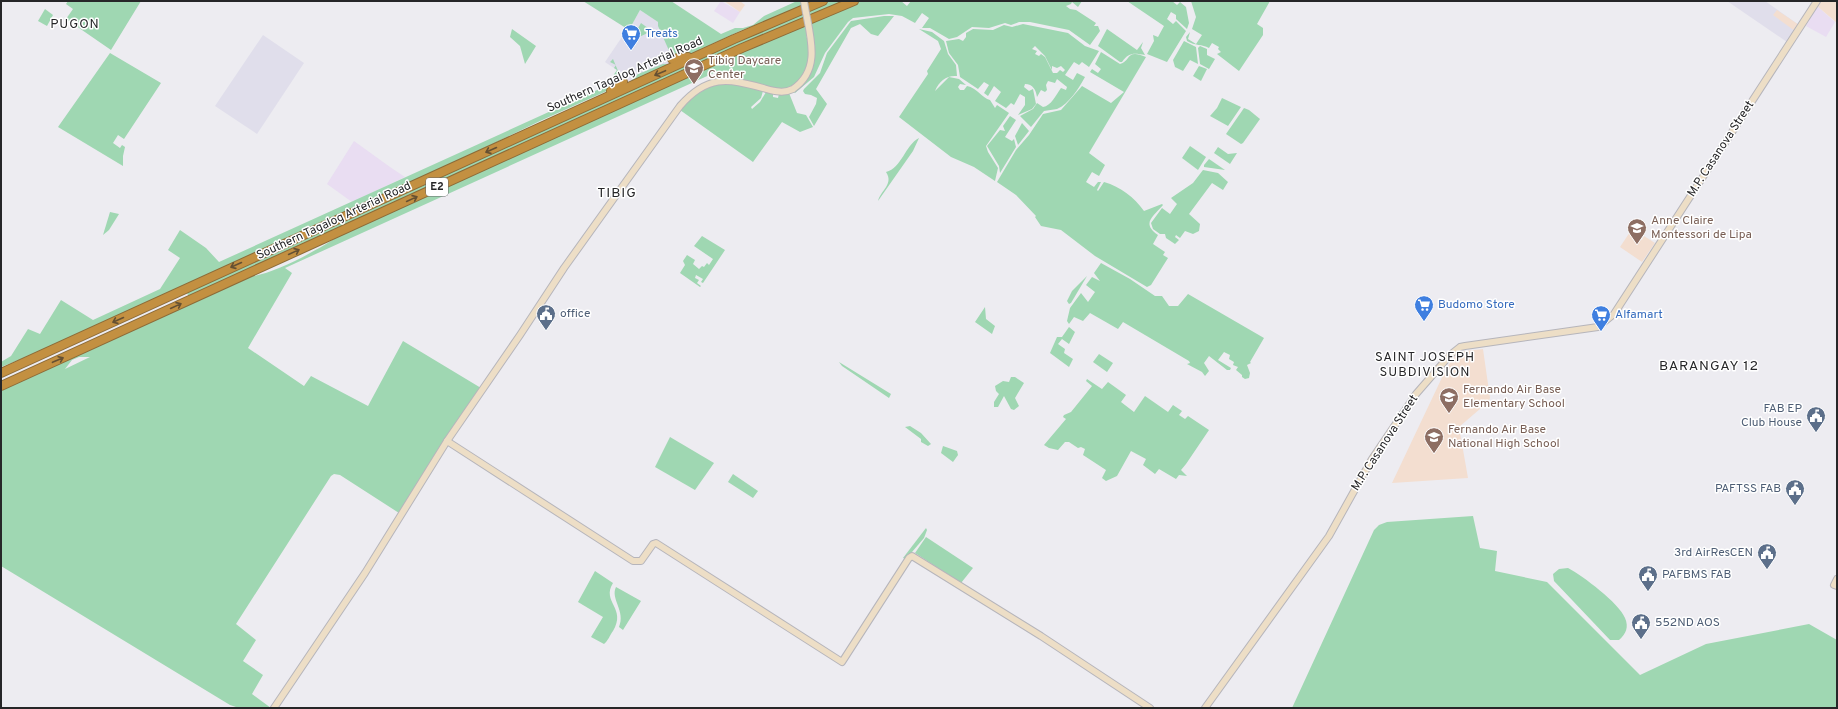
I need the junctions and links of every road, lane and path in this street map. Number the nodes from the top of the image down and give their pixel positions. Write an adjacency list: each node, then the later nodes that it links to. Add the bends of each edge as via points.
1 (804, 1): 11 (street, bridge, via 812,62 805,78 793,88 779,92 740,82 718,81 701,87 683,102 574,253)
2 (823, 1): 5 (highway, Southern Tagalog Arterial Road / E2)
3 (854, 1): 10 (highway, Southern Tagalog Arterial Road / E2, one-way to 3, via 742,48)
4 (1817, 1): 16 (street, M.P. Casanova Street, via 1614,314 1598,327 1465,346 1450,355 1411,401 1372,459 1329,536)
5 (772, 23): 6 (highway, via 747,30 687,57); 8 (highway, Southern Tagalog Arterial Road / E2, one-way to 8)
6 (672, 59)
7 (623, 82): 8 (highway, via 601,97)
8 (506, 143): 9 (highway, Southern Tagalog Arterial Road / E2, one-way to 9)
9 (1, 373)
10 (1, 386)
11 (447, 441): 14 (street, via 365,573); 15 (street, via 633,561 641,561 652,544 656,543 842,662 912,556 1041,636)
12 (1837, 579): 13 (street, via 1834,585)
13 (1837, 586)
14 (274, 708)
15 (1150, 708)
16 (1205, 708)

